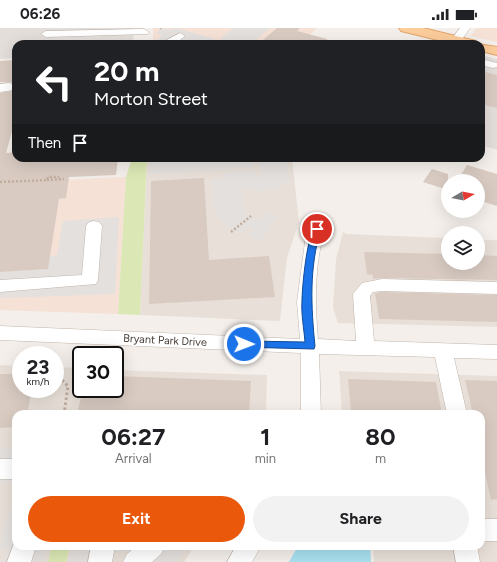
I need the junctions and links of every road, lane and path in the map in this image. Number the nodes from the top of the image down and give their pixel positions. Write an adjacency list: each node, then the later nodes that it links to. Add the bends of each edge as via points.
1 (406, 28): 7 (main road)
2 (465, 28): 7 (street)
3 (144, 30): 4 (street)
4 (46, 34)
5 (180, 36): 6 (street)
6 (174, 40)
7 (456, 40)
8 (485, 48): 9 (main road)
9 (497, 50)
10 (485, 63): 11 (street)
11 (493, 65)
12 (59, 177): 14 (path, via 48,177)
13 (64, 179): 14 (path)
14 (47, 180): 15 (path)
15 (0, 182)
16 (251, 216): 19 (path)
17 (94, 226): 20 (street, via 90,280)
18 (317, 229): 23 (street, via 313,242 306,302)
19 (231, 232)
20 (0, 286)
21 (497, 288): 24 (street, via 382,285 368,287 361,294)
22 (0, 333): 23 (street, Bryant Park Drive)
23 (310, 346): 24 (street, Bryant Park Drive); 29 (street)
24 (366, 348): 25 (street, Bryant Park Drive)
25 (443, 350): 26 (street, Bryant Park Drive); 30 (street)
26 (497, 352)
27 (64, 382): 28 (path, via 68,386)
28 (65, 410)
29 (311, 410)
30 (455, 410)
31 (0, 469): 32 (street)
32 (12, 469)
33 (485, 530): 34 (street)
34 (497, 530)
35 (23, 550): 40 (street)
36 (102, 550): 41 (street)
37 (148, 550): 42 (street)
38 (246, 550): 43 (street)
39 (466, 550): 44 (street)
40 (19, 562)
41 (100, 562)
42 (135, 562)
43 (239, 562)
44 (468, 562)

